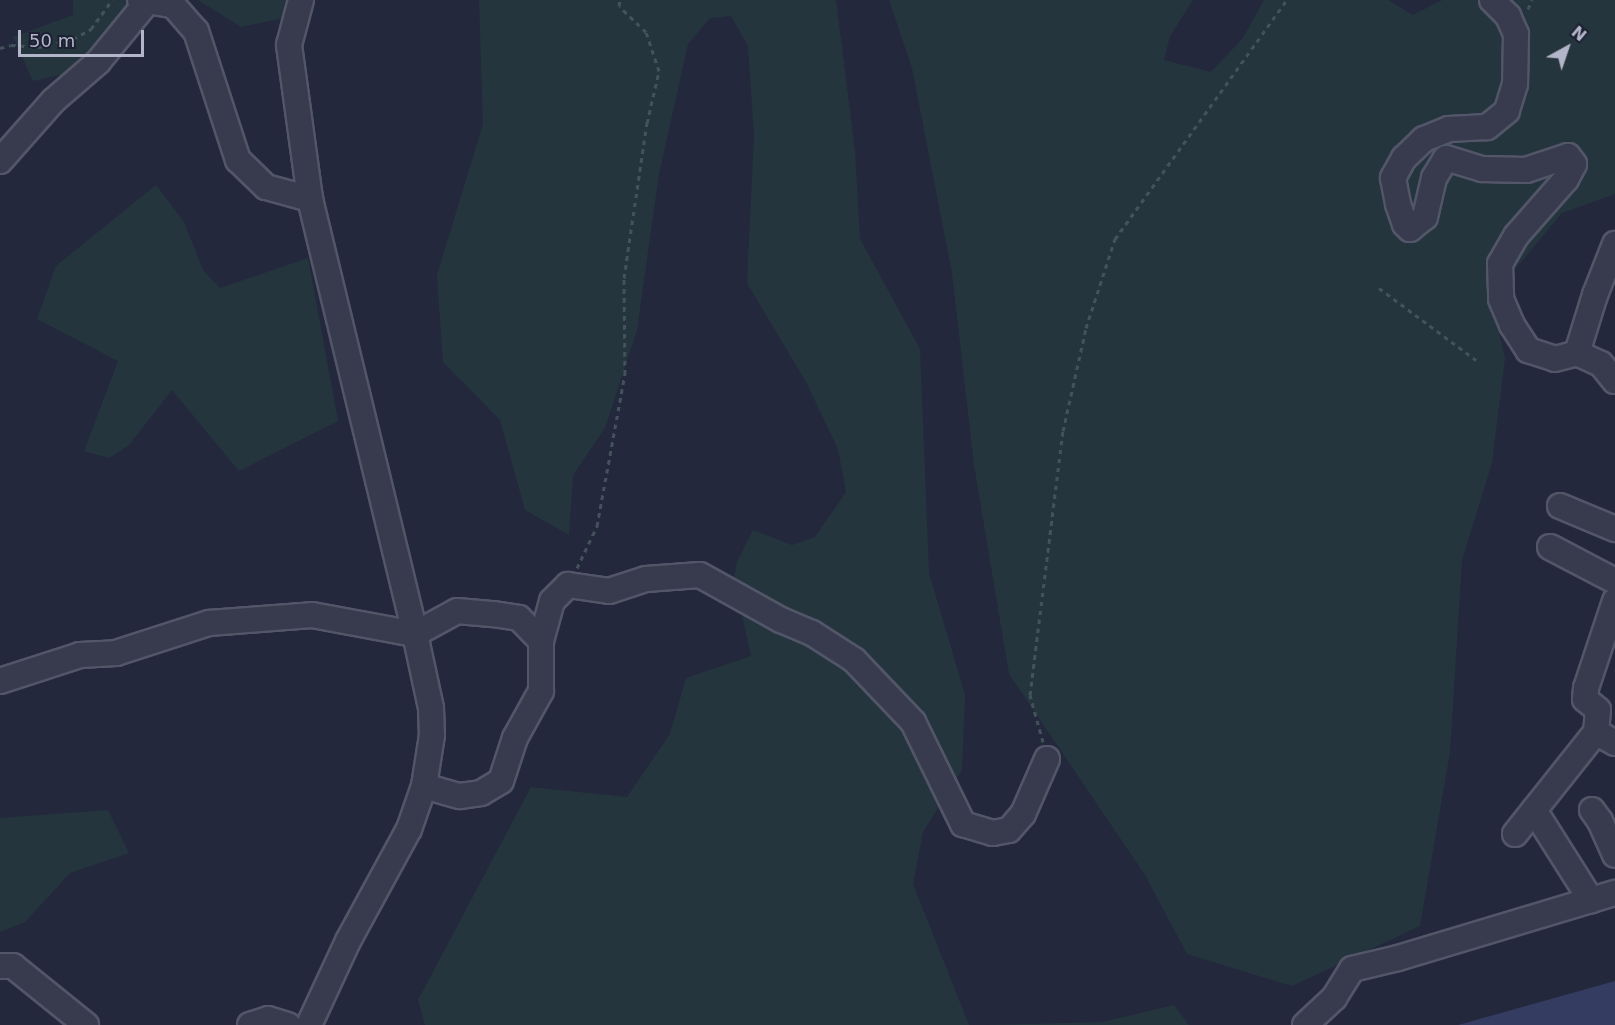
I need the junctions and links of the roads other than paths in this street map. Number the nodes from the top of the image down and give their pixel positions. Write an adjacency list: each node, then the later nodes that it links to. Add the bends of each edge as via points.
1 (301, 0): 5 (street, via 289,45)
2 (1492, 0): 7 (street, via 1508,16 1515,34 1515,84 1507,111 1486,127 1449,129 1424,139 1404,158 1393,178 1398,204 1410,229 1425,217 1434,178 1446,158 1482,169 1526,170 1568,156 1574,164 1566,179 1516,236 1500,264 1501,298 1528,350 1555,359)
3 (144, 1): 4 (street, via 98,62 53,101); 5 (street, via 173,5 196,31 238,160 266,187)
4 (0, 161)
5 (310, 199): 14 (street)
6 (1615, 244): 7 (street)
7 (1577, 353): 8 (street, via 1601,364)
8 (1615, 381)
9 (1560, 506): 10 (street)
10 (1615, 529)
11 (1550, 547): 12 (street)
12 (1615, 581)
13 (1615, 601): 17 (street, via 1585,699 1598,710)
14 (415, 634): 15 (street, via 457,611 519,618); 16 (street, via 312,615 209,623 116,653 80,655); 19 (street, via 431,708 432,735)
15 (542, 641): 18 (street, via 552,601 568,585 609,591 646,579 700,575 812,633 854,660 913,722 963,824 993,833 1009,830 1023,814); 19 (street, via 541,691 515,738 501,781 481,793 460,796)
16 (0, 681)
17 (1606, 738): 20 (street)
18 (1047, 759)
19 (424, 786): 30 (street, via 409,829)
20 (1534, 810): 22 (street); 25 (street)
21 (1592, 810): 23 (street)
22 (1515, 834)
23 (1615, 855)
24 (1615, 893): 25 (street)
25 (1591, 900): 31 (street, via 1352,969 1334,998)
26 (0, 966): 27 (street, via 13,966)
27 (86, 1025)
28 (250, 1025): 29 (street, via 268,1019)
29 (288, 1025)
30 (309, 1025)
31 (1305, 1025)

